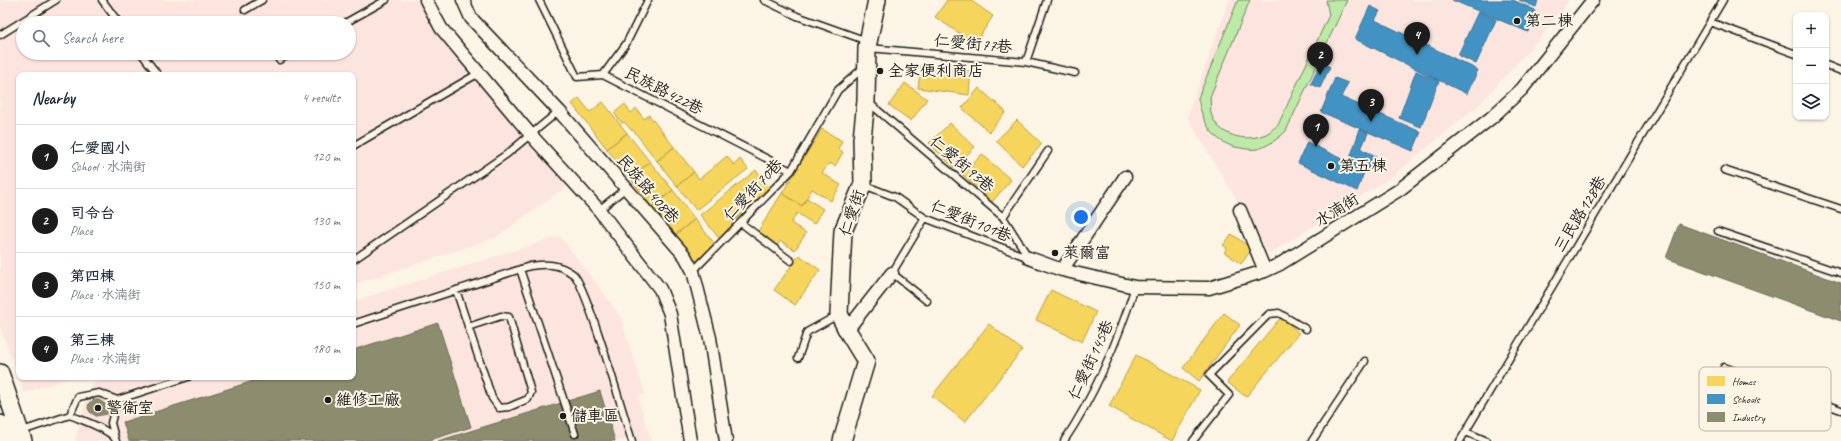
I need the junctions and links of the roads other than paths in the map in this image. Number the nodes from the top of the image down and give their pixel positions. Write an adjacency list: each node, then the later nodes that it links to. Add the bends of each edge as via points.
1 (56, 0): 15 (lane)
2 (102, 0): 16 (lane)
3 (262, 0): 14 (lane)
4 (386, 0): 17 (lane)
5 (426, 0): 29 (street, via 441,28)
6 (463, 0): 33 (street, 民族路408巷, via 471,18)
7 (539, 0): 31 (lane, via 577,77)
8 (648, 0): 31 (lane, 民族路422巷, via 626,44)
9 (764, 0): 21 (lane, 仁愛街77巷)
10 (877, 0): 21 (street, 仁愛街)
11 (1047, 0): 24 (lane)
12 (1594, 0): 55 (street, 水湳街, via 1522,89 1491,118 1398,190)
13 (1723, 0): 18 (lane, 三民路128巷)
14 (245, 10)
15 (31, 16)
16 (114, 16)
17 (356, 17)
18 (1710, 22): 22 (lane); 74 (lane, 三民路128巷)
19 (16, 26): 20 (lane)
20 (0, 36)
21 (868, 44): 24 (lane, 仁愛街77巷); 25 (street, 仁愛街)
22 (1793, 53)
23 (146, 60): 28 (lane)
24 (1026, 62): 30 (lane, 仁愛街77巷)
25 (867, 64): 32 (street, 仁愛街); 38 (lane, 仁愛街70巷, via 838,90)
26 (1829, 66): 27 (lane)
27 (1841, 71)
28 (156, 72)
29 (479, 73): 34 (street); 35 (lane)
30 (1075, 73)
31 (603, 75): 38 (lane, 民族路422巷)
32 (866, 100): 40 (street, 仁愛街, via 862,139); 45 (lane, 仁愛街93巷)
33 (559, 112): 34 (lane); 41 (street, 民族路408巷)
34 (531, 135): 43 (street); 49 (lane)
35 (356, 144)
36 (1048, 151): 45 (lane)
37 (1724, 170): 42 (lane)
38 (791, 171): 47 (lane, 仁愛街70巷)
39 (1125, 177): 53 (street)
40 (863, 184): 46 (lane, 仁愛街101巷, via 895,197); 61 (street, 仁愛街, via 843,231)
41 (626, 188): 43 (lane); 54 (street, 民族路408巷, via 685,256)
42 (1841, 208)
43 (599, 210): 79 (street, via 660,289 670,314)
44 (1240, 210): 55 (street)
45 (1003, 216): 50 (lane, 仁愛街93巷)
46 (925, 218): 50 (lane, 仁愛街101巷); 56 (lane)
47 (741, 223): 51 (lane); 54 (lane, 仁愛街70巷)
48 (1718, 231): 57 (lane)
49 (356, 258)
50 (1029, 258): 53 (street, 水湳街)
51 (791, 260)
52 (520, 269): 59 (lane); 75 (lane); 78 (lane, via 553,264 574,275 586,299)
53 (1062, 270): 58 (street, 水湳街)
54 (693, 271): 80 (street, 民族路408巷, via 710,338)
55 (1265, 271): 58 (street, 水湳街, via 1208,288)
56 (892, 273): 60 (lane); 65 (street)
57 (1841, 273)
58 (1135, 287): 82 (lane, 仁愛街145巷, via 1124,322 1099,378)
59 (456, 290): 62 (lane); 63 (lane)
60 (927, 302)
61 (839, 314): 65 (street, 仁愛街); 66 (lane, via 807,332)
62 (356, 323)
63 (468, 328): 63 (lane, via 492,398 499,408 528,399 531,392 509,317 501,316)
64 (1306, 329): 83 (lane, via 1280,313 1269,314 1209,375 1229,395)
65 (847, 330): 81 (street, 仁愛街, via 866,361)
66 (798, 358)
67 (1364, 361): 84 (lane)
68 (0, 373): 76 (street)
69 (179, 380): 70 (lane)
70 (117, 400): 73 (lane, via 98,393 78,397); 77 (lane, via 111,423)
71 (1831, 406): 72 (lane)
72 (1841, 410)
73 (70, 415): 76 (lane); 77 (lane, via 102,429)
74 (1466, 432): 85 (lane, 三民路128巷); 86 (lane)
75 (575, 434)
76 (11, 435)
77 (116, 439)
78 (632, 441)
79 (690, 441)
80 (726, 441)
81 (842, 441)
82 (1064, 441)
83 (1193, 441)
84 (1312, 441)
85 (1460, 441)
86 (1487, 441)

